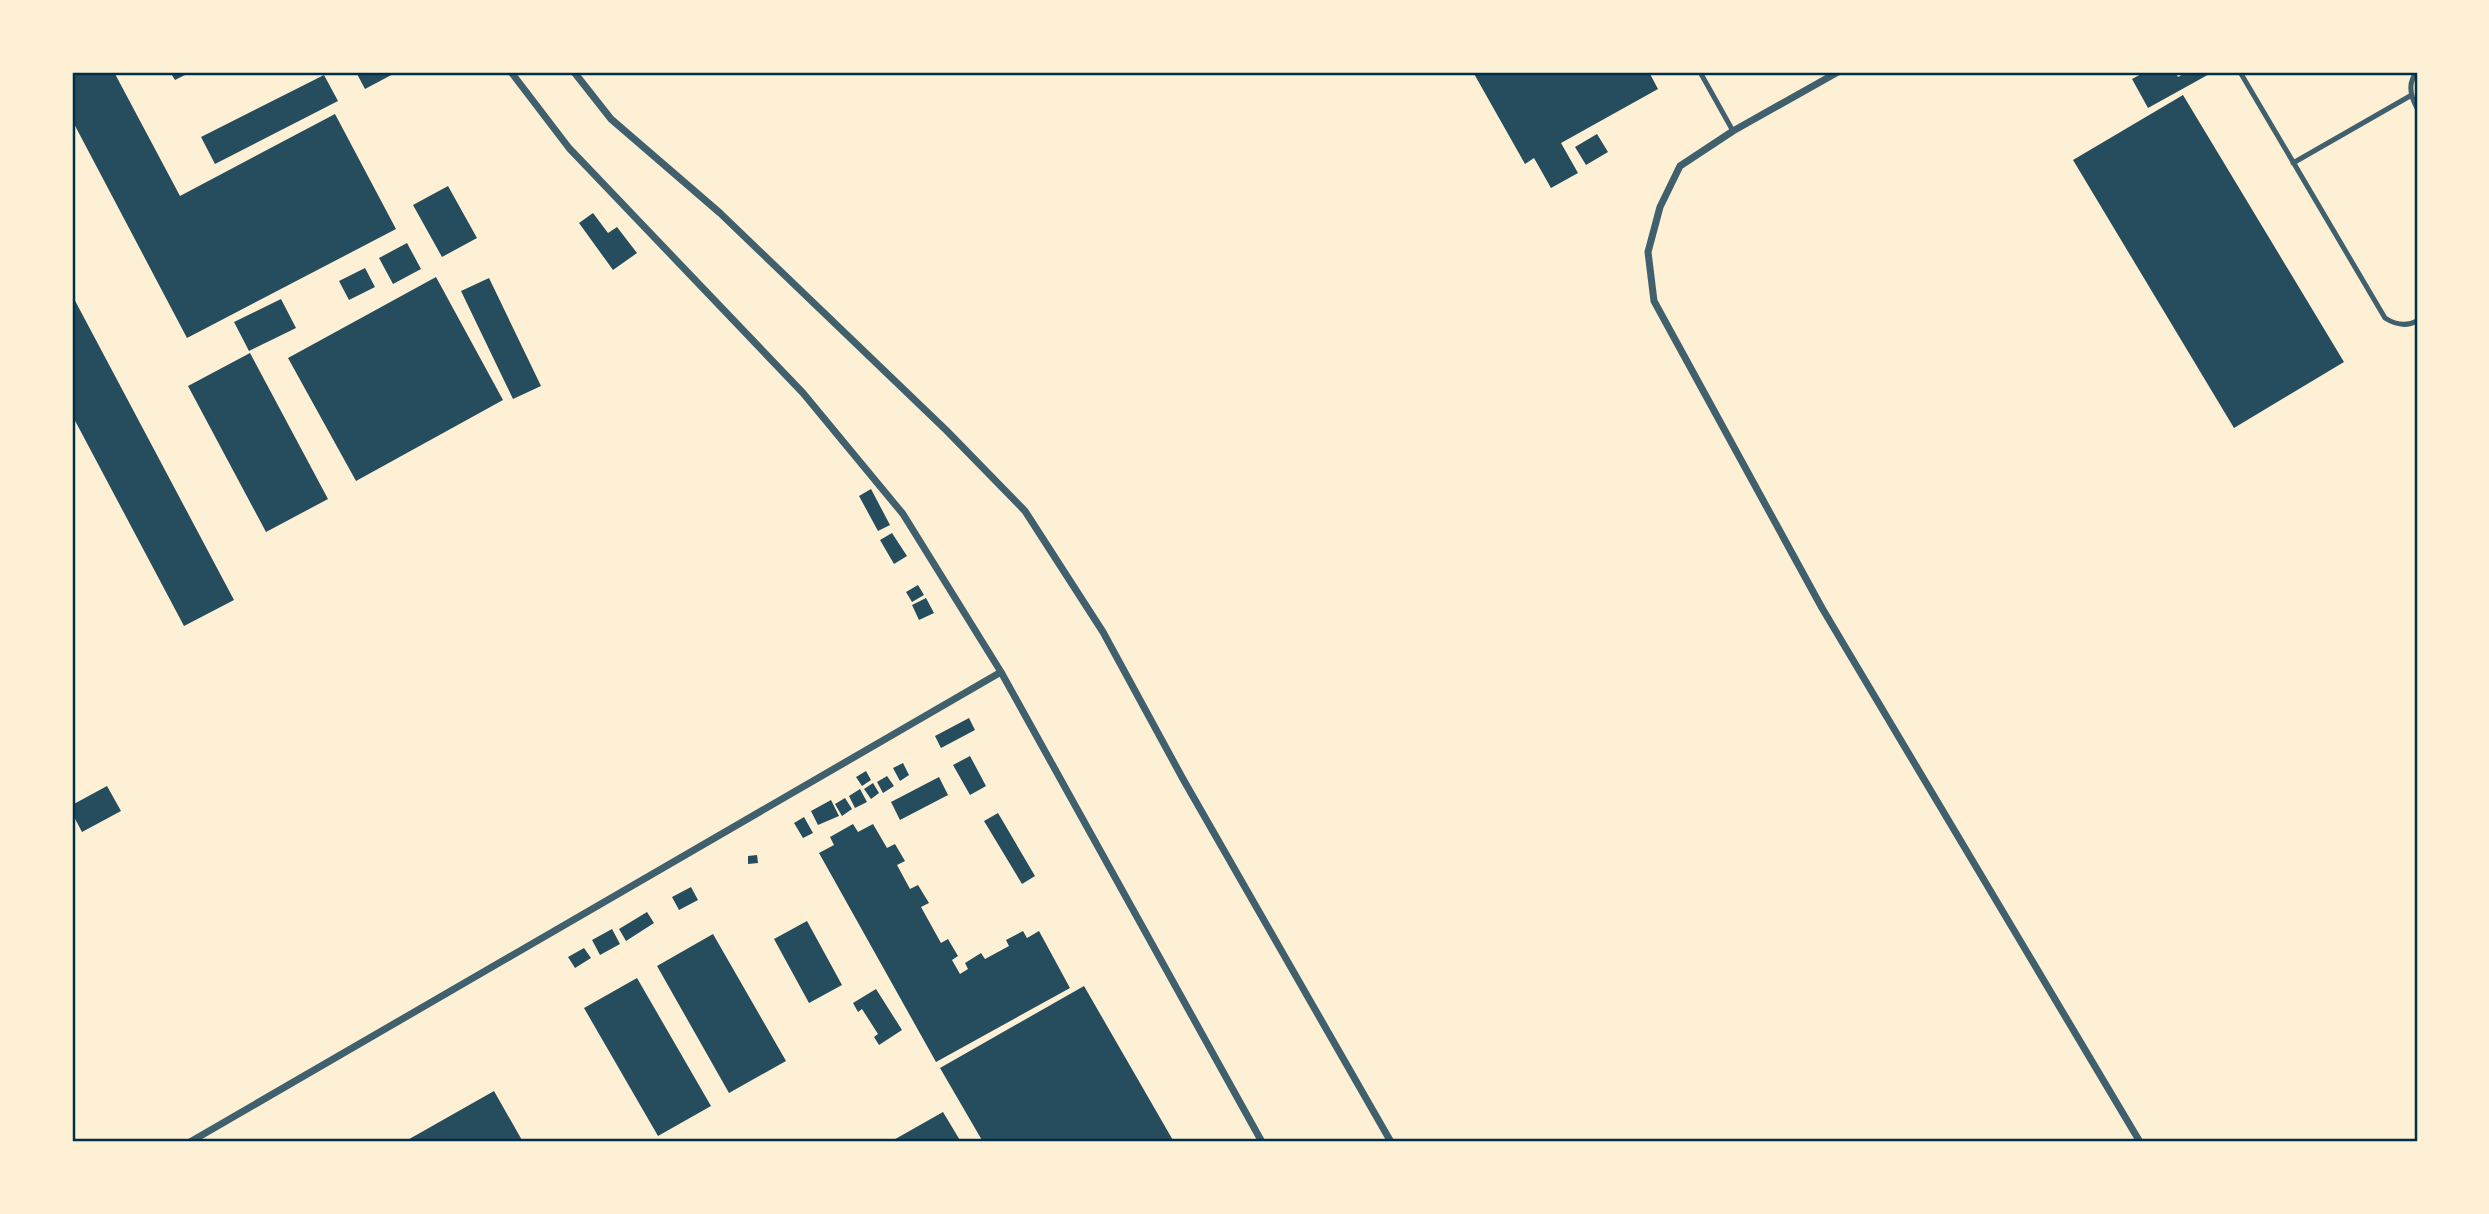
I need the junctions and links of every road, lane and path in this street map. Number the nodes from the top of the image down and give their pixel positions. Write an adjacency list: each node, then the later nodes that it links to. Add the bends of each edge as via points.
1 (511, 72): 12 (street, via 569,148 803,393 903,514)
2 (574, 72): 15 (street, via 611,119 720,213 1026,511 1103,632)
3 (1700, 72): 9 (lane)
4 (1838, 72): 9 (street)
5 (2240, 72): 10 (lane)
6 (2417, 72): 7 (lane)
7 (2410, 96): 8 (lane); 10 (lane)
8 (2417, 108)
9 (1734, 131): 16 (street, via 1679,166 1660,207 1648,252 1654,301 1842,642)
10 (2292, 163): 11 (lane, via 2385,318 2394,324)
11 (2417, 321)
12 (1001, 672): 13 (street); 14 (street)
13 (190, 1142)
14 (1262, 1142)
15 (1391, 1142)
16 (2140, 1142)

